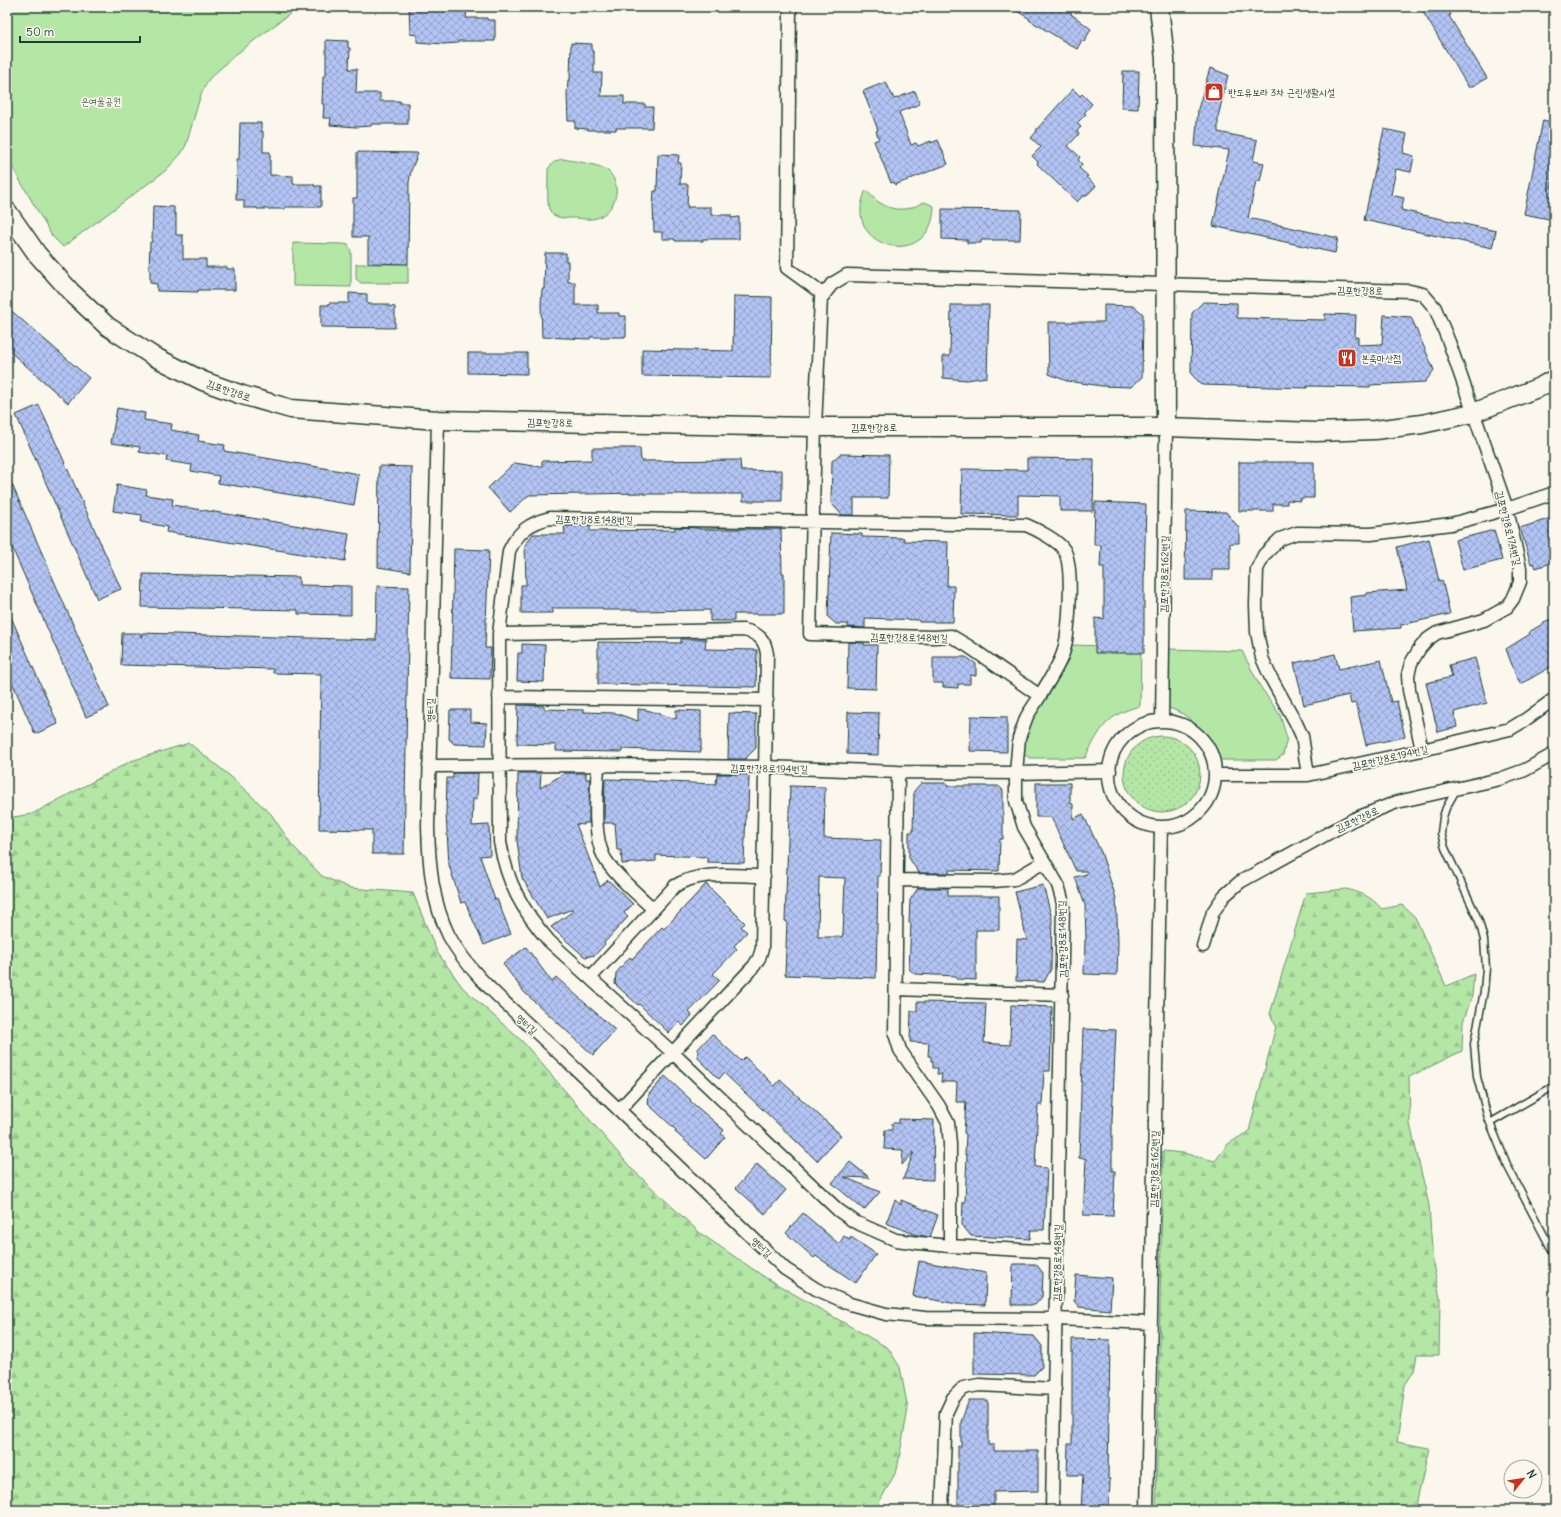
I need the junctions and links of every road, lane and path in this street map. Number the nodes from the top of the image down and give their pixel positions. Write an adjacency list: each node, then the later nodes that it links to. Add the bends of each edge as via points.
1 (790, 7): 5 (street, via 787,268)
2 (1159, 7): 4 (street, via 1165,59)
3 (7, 211): 8 (street, 김포한강8로, via 37,254 71,292 107,326 153,356 196,377 242,395 291,409)
4 (1166, 285): 5 (street, 김포한강8로, via 847,276 832,284); 7 (street, 김포한강8로, via 1410,291 1423,294 1435,308); 10 (street)
5 (824, 295): 9 (street, 김포한강8로148번길, via 821,298)
6 (1554, 378): 7 (street, 김포한강8로, via 1540,387)
7 (1474, 413): 10 (street, 김포한강8로, via 1422,424 1375,430 1316,432); 12 (street, 김포한강8로174번길)
8 (438, 420): 9 (street, 김포한강8로); 23 (street, 영터길)
9 (816, 427): 10 (street, 김포한강8로); 13 (street, 김포한강8로148번길)
10 (1166, 427): 19 (street, 김포한강8로162번길)
11 (1554, 493): 12 (street)
12 (1507, 509): 20 (street, 김포한강8로174번길, via 1520,568 1520,582 1513,599 1507,607 1484,620 1437,633 1420,648 1411,663 1408,675 1409,690); 30 (street, via 1451,524 1409,530 1371,534 1297,533 1280,539 1264,555 1257,569 1256,605 1257,632 1262,658 1302,736)
13 (814, 523): 14 (street, 김포한강8로148번길, via 550,518 536,522 514,539 509,551); 15 (street, 김포한강8로148번길, via 810,634 951,636); 15 (street, via 1026,525 1041,531 1064,549 1069,563 1068,619 1063,651)
14 (499, 634): 16 (street, 김포한강8로148번길); 18 (street, via 743,630 753,632 761,637 766,645)
15 (1040, 696): 28 (street, 김포한강8로148번길, via 1027,716 1020,738)
16 (499, 697): 18 (street); 24 (street, 김포한강8로148번길)
17 (1554, 699): 20 (street, 김포한강8로194번길, via 1510,729)
18 (767, 700): 25 (street)
19 (1162, 721): 26 (street, via 1144,723 1128,732 1116,746); 29 (street, via 1179,723 1194,731 1205,743 1213,758)
20 (1422, 750): 30 (street, 김포한강8로194번길)
21 (1554, 754): 31 (street, 김포한강8로, via 1525,770)
22 (598, 765): 24 (street, 김포한강8로194번길); 25 (street, 김포한강8로194번길); 36 (street, via 597,836 600,848 614,870)
23 (429, 766): 24 (street, 김포한강8로194번길); 43 (street, 영터길, via 429,858 438,910 450,936 469,966 499,997)
24 (499, 766): 38 (street, 김포한강8로148번길, via 500,842 504,864 512,885 538,929)
25 (766, 767): 27 (street, 김포한강8로194번길); 34 (street)
26 (1110, 771): 28 (street, 김포한강8로194번길); 32 (street, via 1109,782 1115,800 1127,814 1143,824)
27 (898, 772): 28 (street, 김포한강8로194번길); 35 (street)
28 (1016, 772): 33 (street, 김포한강8로148번길, via 1016,801 1024,827)
29 (1215, 775): 30 (street, 김포한강8로194번길); 32 (street, via 1212,791 1204,806 1192,818 1177,825)
30 (1308, 775)
31 (1456, 790): 37 (street, 김포한강8로, via 1397,802 1354,819 1240,882 1224,896 1213,912); 44 (lane, via 1446,808 1441,833 1445,848 1479,921 1484,940 1486,976 1474,1044 1477,1077)
32 (1161, 827): 49 (street, 김포한강8로162번길)
33 (1044, 862): 35 (street, via 1015,879); 40 (street, 김포한강8로148번길, via 1058,885 1063,902)
34 (764, 876): 36 (street, via 701,876 684,880); 41 (street, via 762,949 759,958)
35 (897, 880): 39 (street)
36 (653, 909): 38 (street)
37 (1203, 946)
38 (590, 978): 41 (street, 김포한강8로148번길)
39 (896, 989): 40 (street); 45 (street, via 895,1034 900,1050 948,1123)
40 (1062, 995): 46 (street, 김포한강8로148번길)
41 (672, 1053): 43 (street); 45 (street, 김포한강8로148번길, via 838,1210 855,1222 896,1240)
42 (1554, 1086): 44 (lane)
43 (619, 1110): 48 (street, 영터길, via 785,1269 816,1289 850,1304 886,1314 925,1318)
44 (1490, 1123): 47 (lane, via 1508,1167)
45 (950, 1246): 46 (street, 김포한강8로148번길)
46 (1057, 1252): 48 (street, 김포한강8로148번길)
47 (1554, 1254)
48 (1056, 1319): 49 (street, 영터길); 50 (street, 김포한강8로148번길)
49 (1150, 1323): 53 (street, 김포한강8로162번길)
50 (1055, 1389): 51 (street, via 979,1385 963,1388 953,1398 946,1413); 52 (street, 김포한강8로148번길)
51 (942, 1510)
52 (1052, 1510)
53 (1147, 1510)

